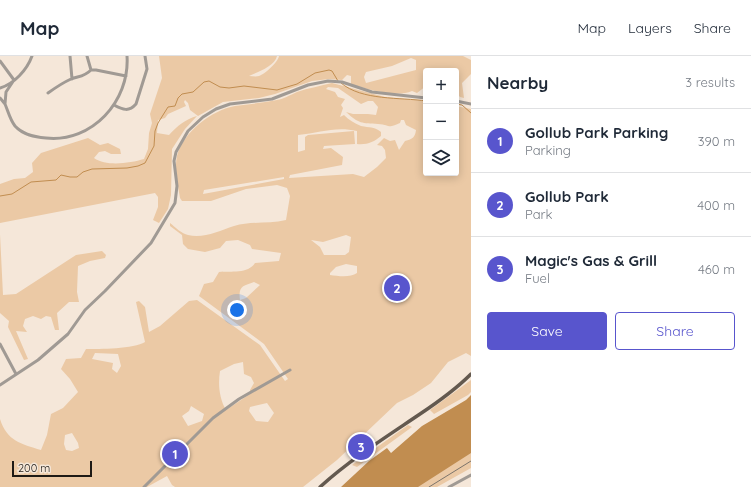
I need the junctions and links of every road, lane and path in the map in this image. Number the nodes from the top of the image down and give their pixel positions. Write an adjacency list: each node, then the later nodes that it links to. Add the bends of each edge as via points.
1 (32, 56): 10 (street, via 23,72)
2 (70, 56): 9 (street)
3 (87, 56): 7 (street)
4 (127, 56): 8 (street)
5 (145, 56): 18 (street, via 147,69 136,104 128,110)
6 (0, 62): 10 (street)
7 (91, 70): 8 (street); 9 (street, via 84,76)
8 (126, 76): 18 (street, via 121,94)
9 (72, 79): 12 (street)
10 (14, 80): 11 (street); 16 (street, via 7,91)
11 (0, 88)
12 (48, 93)
13 (0, 98): 16 (street)
14 (423, 98): 21 (street, via 372,92 342,82 318,82 278,97 230,104 216,109 195,123 184,137 175,157 175,203 151,242 85,310 69,333 38,360)
15 (459, 102): 17 (street)
16 (5, 104): 18 (street, via 15,126 21,131 49,138 70,136 90,128)
17 (471, 104)
18 (114, 105)
19 (0, 346): 21 (street)
20 (290, 370): 25 (street, via 239,399 213,418)
21 (16, 374): 23 (street)
22 (471, 374): 26 (main road, via 448,395 349,463)
23 (0, 385)
24 (471, 475): 27 (street)
25 (144, 487)
26 (320, 487)
27 (449, 487)

